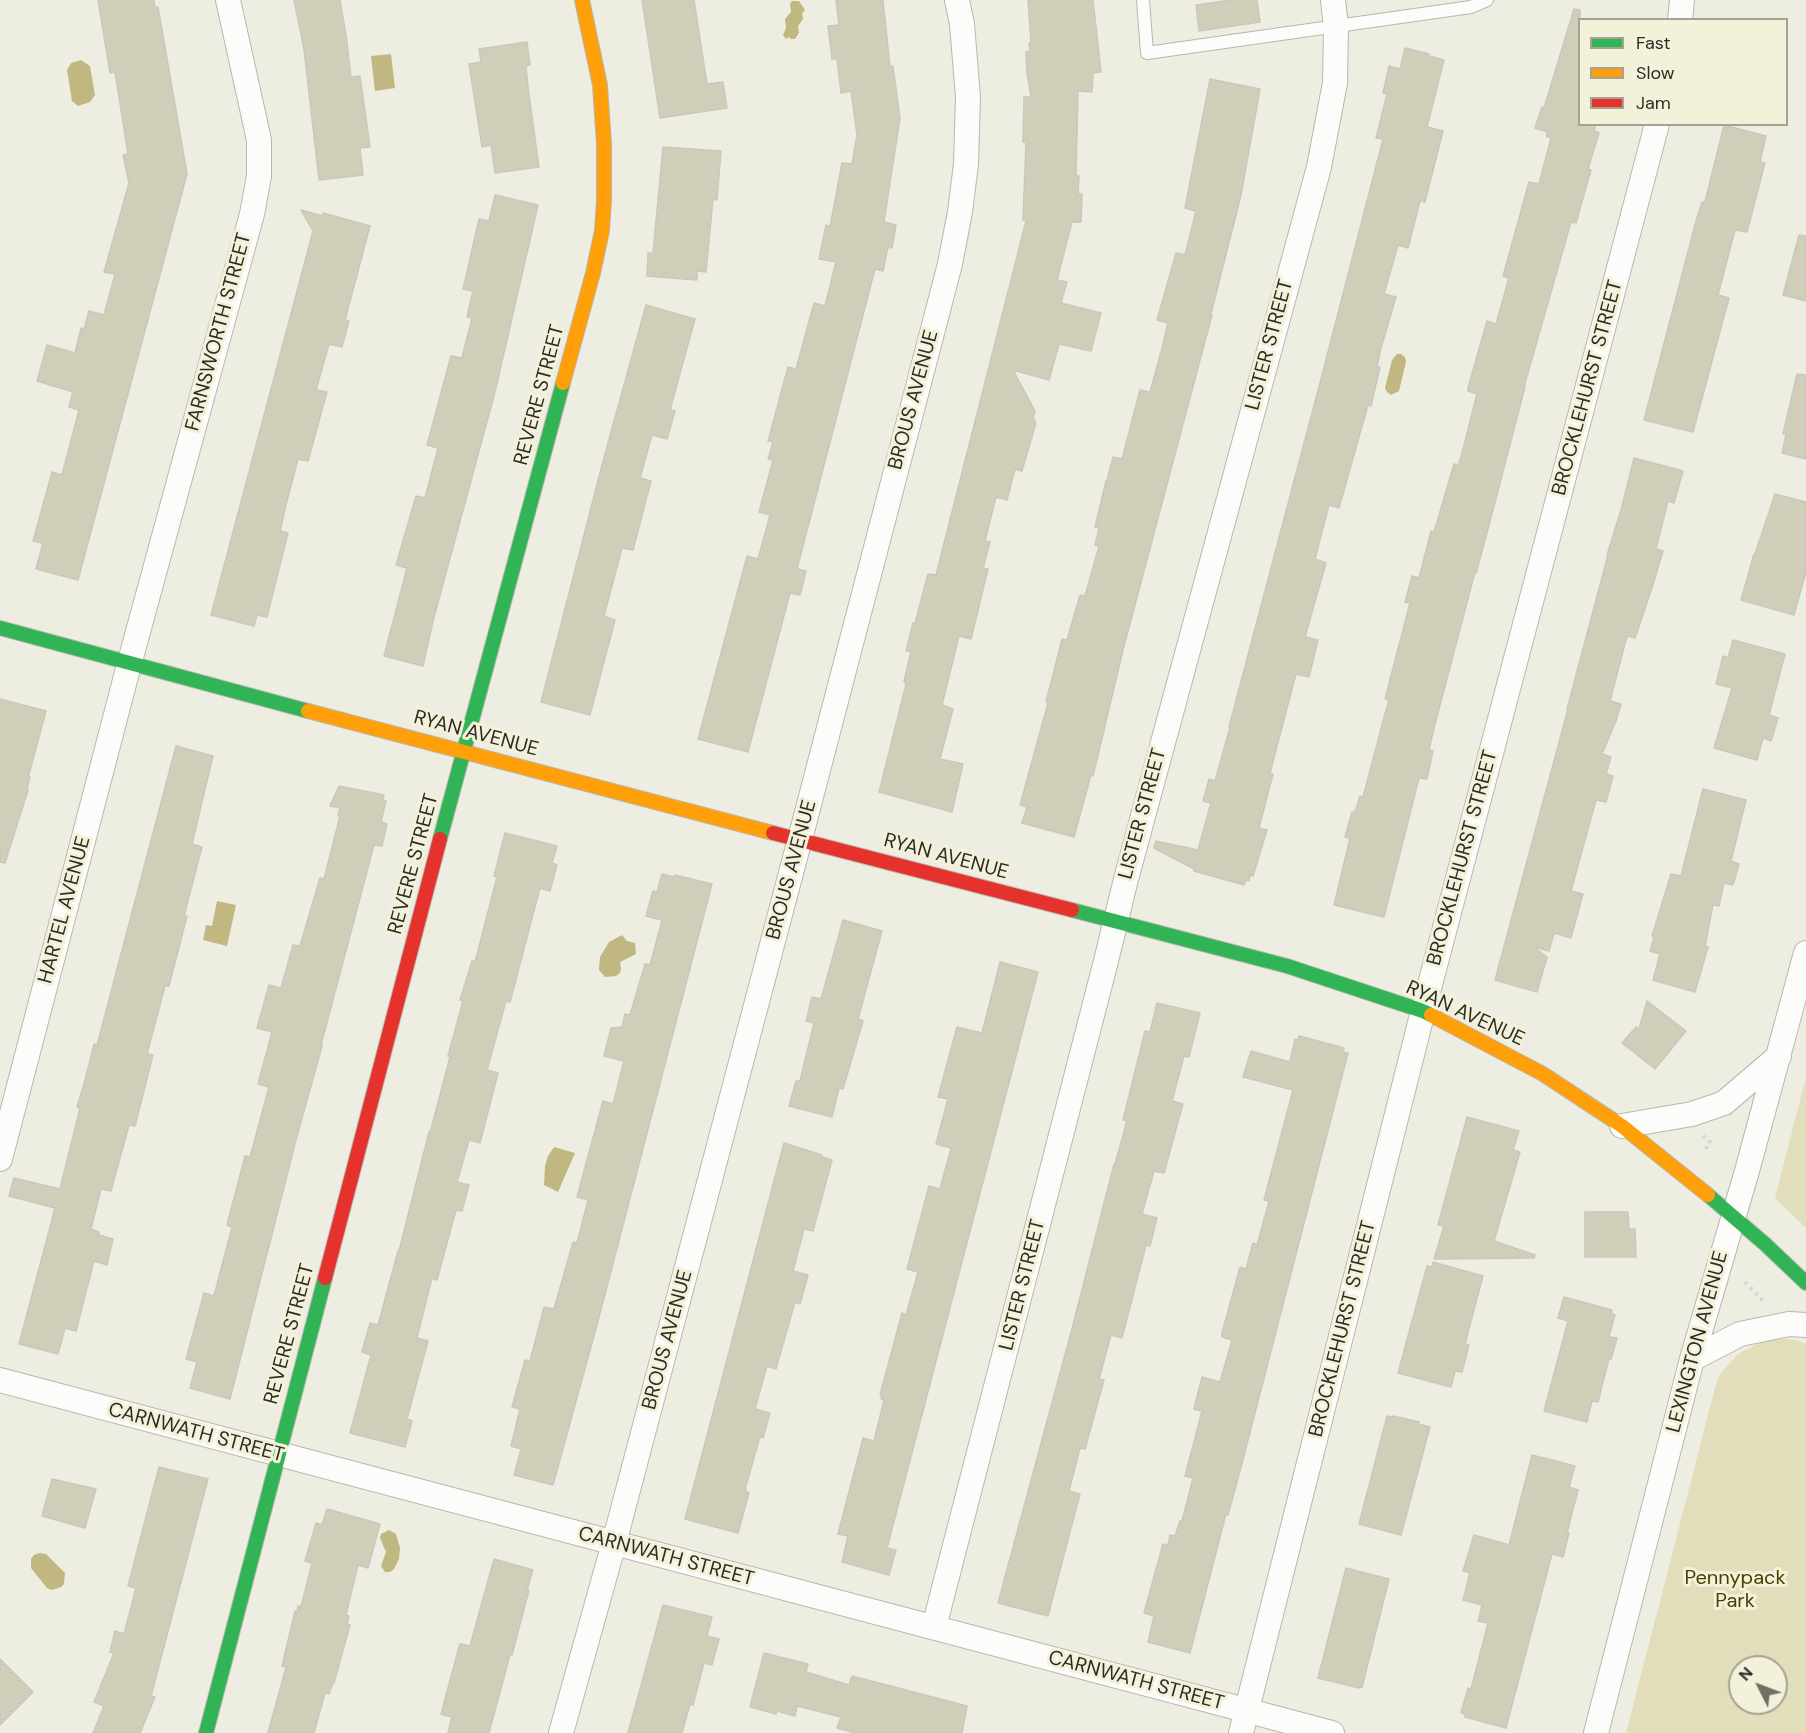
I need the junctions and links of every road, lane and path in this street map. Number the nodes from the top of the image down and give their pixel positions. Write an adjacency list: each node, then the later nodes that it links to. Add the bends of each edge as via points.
1 (228, 0): 12 (street, FARNSWORTH STREET, via 259,140 259,176 252,214)
2 (582, 0): 13 (street, REVERE STREET, via 600,85 604,144 602,231)
3 (957, 0): 14 (street, BROUS AVENUE, via 968,97 960,212 950,264)
4 (1143, 0): 9 (lane, via 1147,52)
5 (1333, 0): 9 (street, LISTER STREET)
6 (1487, 0): 9 (lane, via 1471,7)
7 (1682, 0): 8 (street)
8 (1680, 18)
9 (1336, 26): 15 (street, LISTER STREET, via 1335,83 1319,167)
10 (1656, 126): 17 (street, BROCKLEHURST STREET)
11 (0, 628): 12 (street, RYAN AVENUE)
12 (130, 661): 13 (street, RYAN AVENUE); 22 (street, HARTEL AVENUE)
13 (464, 752): 14 (street, RYAN AVENUE); 32 (street, REVERE STREET)
14 (800, 839): 15 (street, RYAN AVENUE); 33 (street, BROUS AVENUE)
15 (1116, 922): 17 (street, RYAN AVENUE, via 1287,966); 34 (street, LISTER STREET)
16 (1806, 953): 18 (street, LEXINGTON AVENUE)
17 (1423, 1011): 19 (street, RYAN AVENUE, via 1543,1074); 35 (street, BROCKLEHURST STREET)
18 (1779, 1056): 19 (street, via 1724,1103 1692,1114); 23 (street, LEXINGTON AVENUE)
19 (1622, 1126): 23 (street, RYAN AVENUE)
20 (1709, 1141): 21 (path)
21 (1706, 1149)
22 (0, 1160)
23 (1734, 1216): 26 (street, RYAN AVENUE); 30 (street, LEXINGTON AVENUE)
24 (1745, 1282): 27 (path)
25 (1752, 1282): 27 (path)
26 (1806, 1283)
27 (1751, 1288): 28 (path)
28 (1767, 1305)
29 (1806, 1325): 30 (street, via 1789,1324 1740,1334)
30 (1692, 1359): 39 (street, LEXINGTON AVENUE)
31 (0, 1380): 32 (street, CARNWATH STREET)
32 (278, 1455): 33 (street, CARNWATH STREET); 36 (street, REVERE STREET)
33 (614, 1543): 34 (street, CARNWATH STREET); 37 (street, BROUS AVENUE)
34 (934, 1627): 35 (street, CARNWATH STREET)
35 (1244, 1722): 38 (street, CARNWATH STREET)
36 (206, 1733)
37 (561, 1733)
38 (1332, 1733)
39 (1596, 1733)

